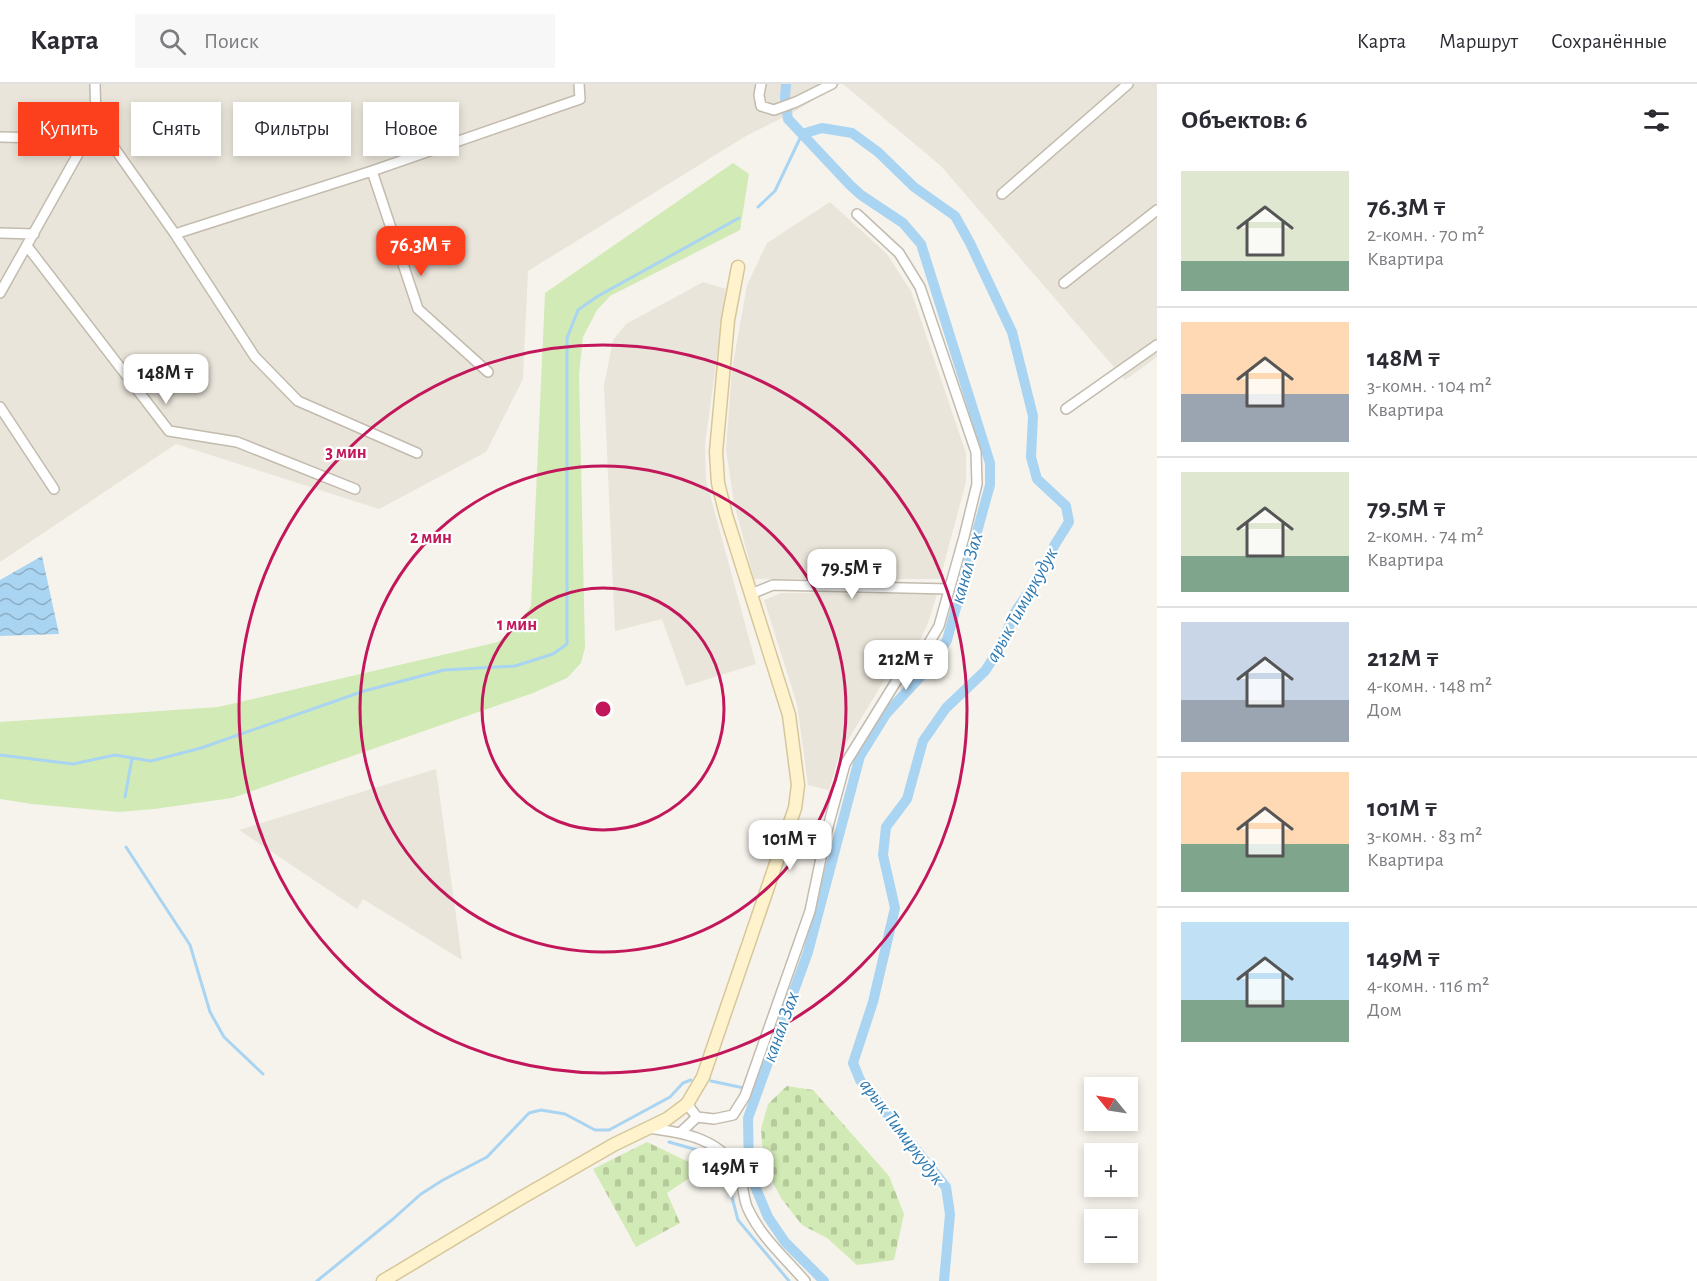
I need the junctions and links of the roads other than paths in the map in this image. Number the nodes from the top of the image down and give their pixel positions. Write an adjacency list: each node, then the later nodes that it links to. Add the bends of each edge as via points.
1 (95, 84): 6 (street)
2 (579, 84): 11 (street, via 580,99)
3 (762, 84): 4 (street, via 761,106 774,110)
4 (832, 84)
5 (1128, 84): 12 (street)
6 (95, 102)
7 (0, 137): 8 (street)
8 (18, 137)
9 (119, 155): 17 (street)
10 (78, 156): 16 (street)
11 (372, 171): 17 (street); 23 (street, via 418,309)
12 (1002, 194)
13 (1157, 210): 20 (street)
14 (857, 214): 29 (street, via 899,253 920,287 976,452 977,484)
15 (0, 233): 16 (street)
16 (34, 234): 18 (street)
17 (175, 234): 26 (street, via 255,357 298,401)
18 (27, 246): 21 (street); 28 (street, via 169,431 237,442)
19 (738, 267): 30 (main road, via 728,320 716,452 718,483)
20 (1064, 283)
21 (0, 293)
22 (1157, 345): 25 (street)
23 (488, 372)
24 (0, 407): 27 (street)
25 (1066, 409)
26 (417, 453)
27 (54, 489)
28 (355, 489)
29 (950, 588): 30 (street, via 773,585); 32 (street, via 939,626 923,653 897,680 845,764 810,911 746,1096 733,1115)
30 (751, 594): 31 (main road, via 789,715 798,785 795,808 703,1077)
31 (687, 1104): 32 (street); 33 (main road)
32 (697, 1117): 34 (street)
33 (647, 1128): 34 (street); 35 (main road)
34 (681, 1132): 36 (street, via 706,1141 729,1157 740,1178 747,1207 765,1237)
35 (383, 1281)
36 (806, 1281)

